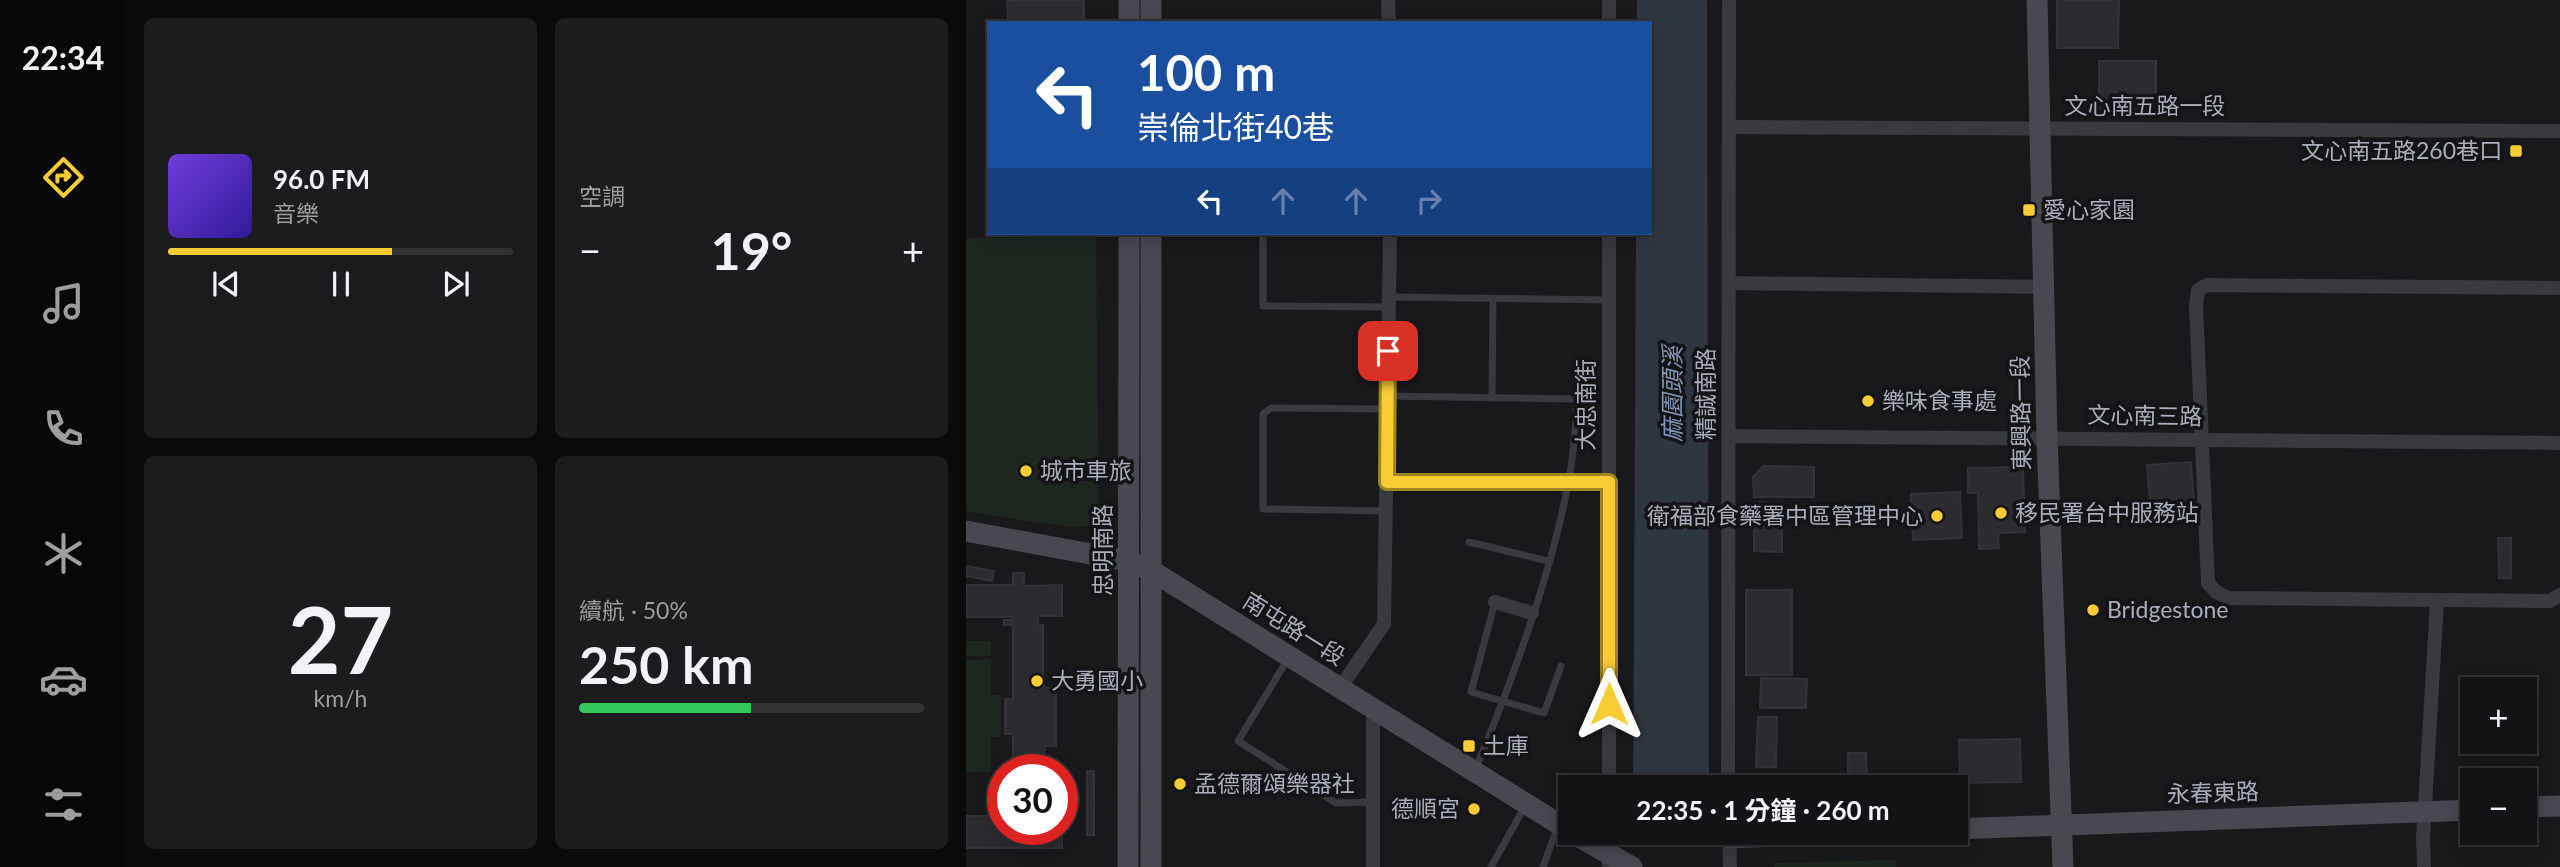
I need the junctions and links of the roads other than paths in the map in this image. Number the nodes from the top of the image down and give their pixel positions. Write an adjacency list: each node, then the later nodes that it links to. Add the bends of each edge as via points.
1 (1129, 0): 7 (main road)
2 (1151, 0): 8 (main road)
3 (1388, 0): 9 (street)
4 (1609, 0): 10 (street)
5 (1730, 0): 11 (street, 精誠南路)
6 (2037, 0): 12 (main road, 東興路一段)
7 (1129, 21)
8 (1151, 21)
9 (1389, 21)
10 (1609, 21)
11 (1730, 127): 12 (street, 文心南五路一段); 19 (street, 精誠南路)
12 (2041, 128): 13 (street, 文心南五路一段); 20 (main road, 東興路一段)
13 (2560, 131)
14 (1129, 235): 37 (main road, 忠明南路)
15 (1151, 235): 39 (main road)
16 (1263, 235): 24 (lane, via 1263,306)
17 (1390, 235): 24 (street)
18 (1609, 235): 23 (street, 大忠南街)
19 (1729, 283): 20 (street); 27 (street, 精誠南路)
20 (2045, 287): 28 (main road, 東興路一段)
21 (2560, 288): 29 (street, via 2207,285 2198,290 2196,305)
22 (1493, 299): 23 (lane); 24 (lane); 25 (lane)
23 (1609, 300): 32 (street, 大忠南街)
24 (1388, 302): 26 (street)
25 (1492, 398): 26 (lane); 33 (lane, via 1578,399)
26 (1388, 402): 31 (street); 34 (lane, via 1271,408 1264,414 1264,509)
27 (1729, 436): 28 (street, 文心南三路); 51 (street, 精誠南路)
28 (2047, 437): 29 (street, 文心南三路); 59 (main road, 東興路一段)
29 (2202, 440): 30 (street, 文心南三路); 41 (street, via 2208,583 2216,592 2229,598)
30 (2560, 443)
31 (1387, 482): 33 (lane); 34 (street)
32 (1609, 482): 33 (lane); 50 (street, 大忠南街)
33 (1569, 483): 38 (lane)
34 (1387, 511): 46 (street, via 1384,624)
35 (966, 531): 37 (main road, 南屯路一段)
36 (1469, 542): 38 (lane)
37 (1129, 561): 39 (main road, 南屯路一段); 65 (main road, 忠明南路)
38 (1548, 561): 43 (lane)
39 (1152, 571): 44 (main road, 南屯路一段); 66 (main road)
40 (2560, 594): 41 (street, via 2550,601)
41 (2437, 601): 57 (street)
42 (1495, 602): 43 (street); 47 (lane, via 1471,692)
43 (1532, 613): 47 (lane)
44 (1289, 657): 46 (main road, 南屯路一段); 52 (lane, via 1238,741 1336,803)
45 (1561, 666): 47 (lane, via 1544,713)
46 (1340, 688): 48 (main road, 南屯路一段)
47 (1504, 701): 49 (lane)
48 (1373, 707): 49 (main road, 南屯路一段); 52 (street)
49 (1475, 772): 53 (main road, 南屯路一段)
50 (1609, 775)
51 (1728, 775)
52 (1373, 802): 67 (street)
53 (1527, 803): 58 (main road, 南屯路一段); 68 (lane)
54 (2560, 806): 55 (main road)
55 (2537, 807)
56 (2460, 811): 57 (main road, 永春東路)
57 (2425, 812): 59 (main road, 永春東路); 72 (street)
58 (1558, 819)
59 (2061, 825): 60 (main road, 永春東路); 71 (main road, 東興路一段)
60 (1968, 829)
61 (1570, 845): 69 (lane)
62 (1598, 845): 64 (main road, 南屯路一段)
63 (1727, 845): 70 (street)
64 (1620, 864)
65 (1128, 867)
66 (1152, 867)
67 (1373, 867)
68 (1491, 867)
69 (1543, 867)
70 (1730, 867)
71 (2063, 867)
72 (2424, 867)

